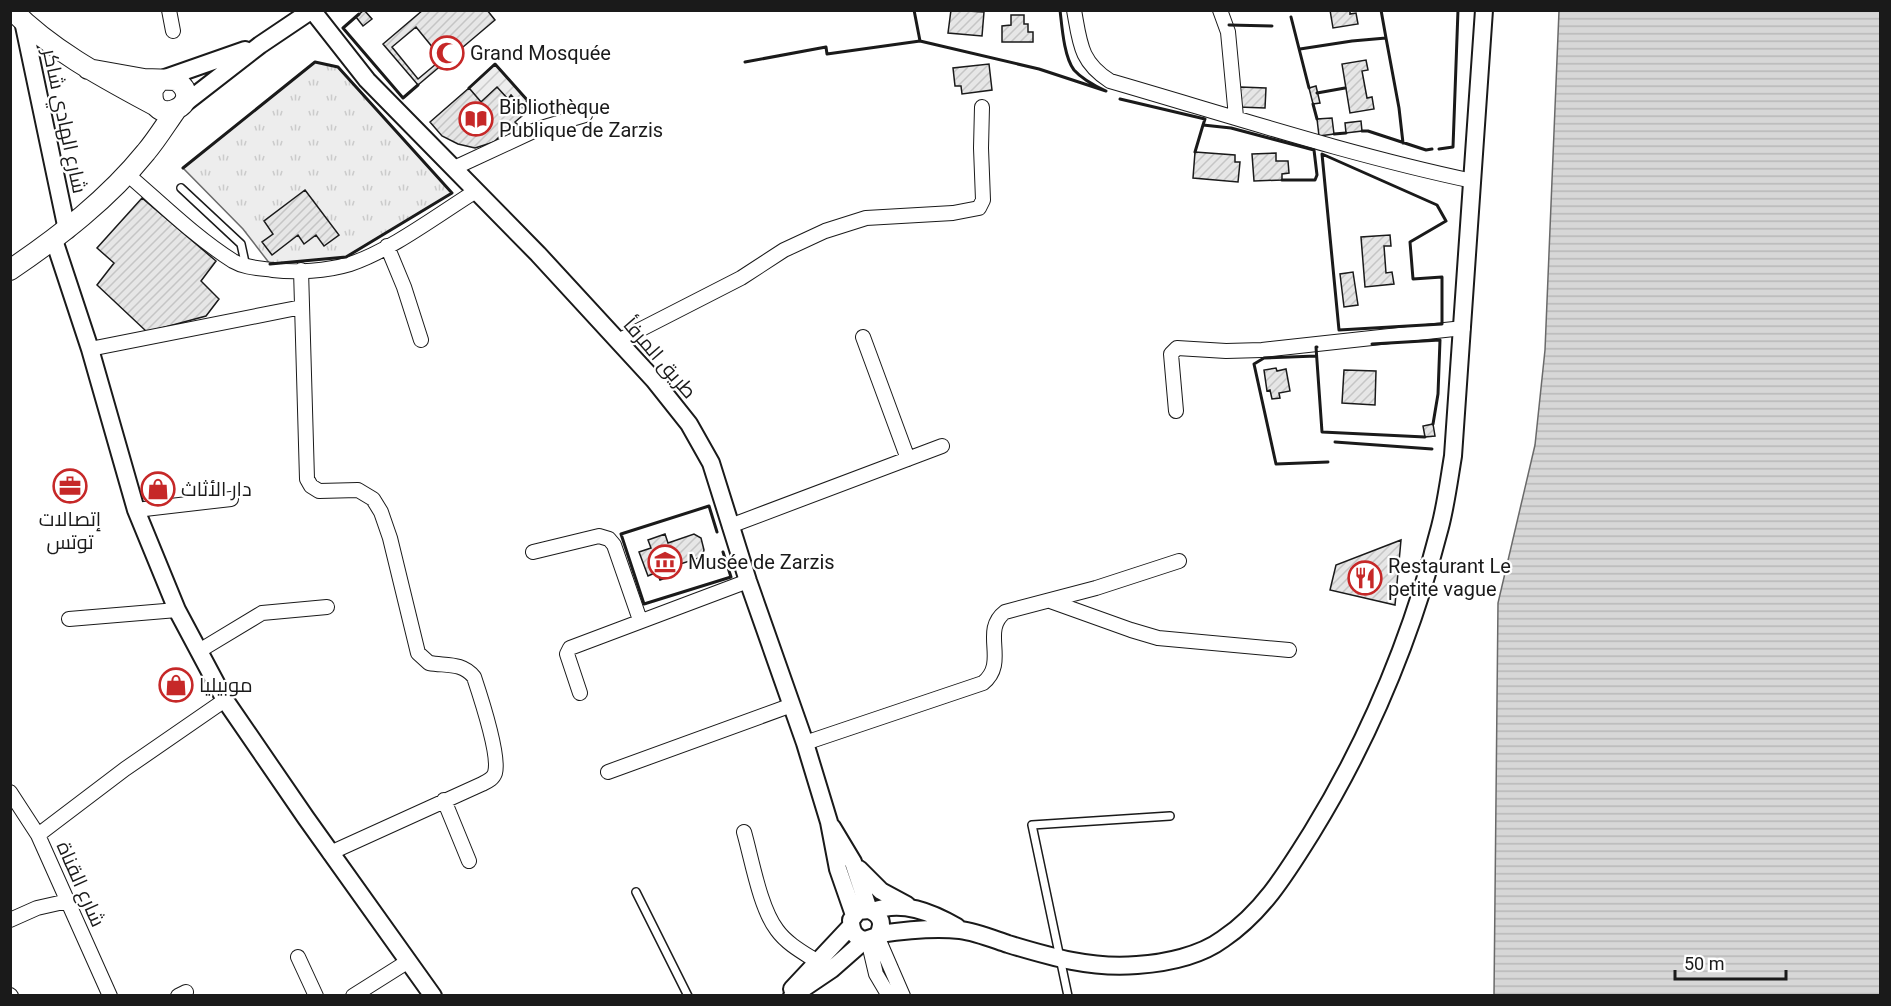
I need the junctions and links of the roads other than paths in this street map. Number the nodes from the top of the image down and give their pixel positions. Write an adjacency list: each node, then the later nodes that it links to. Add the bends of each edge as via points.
1 (169, 10): 7 (street)
2 (312, 10): 8 (street); 15 (street, طريق المرفأ, via 367,80)
3 (1074, 10): 14 (street, via 1081,47 1098,74 1110,81)
4 (1220, 10): 14 (street, via 1228,32)
5 (1484, 10): 17 (street)
6 (17, 16): 9 (main road); 20 (street, شارع الهادي شاكر)
7 (173, 32)
8 (260, 45): 10 (street); 11 (street)
9 (88, 69): 10 (main road); 11 (main road)
10 (163, 79): 11 (main road, via 153,89 153,101); 11 (main road, via 177,80 186,93)
11 (169, 107): 16 (main road, via 147,151)
12 (982, 107): 29 (street, via 983,200 979,208 866,218 825,231)
13 (585, 115): 15 (street, via 538,129)
14 (1236, 117): 17 (street)
15 (454, 168): 19 (street, طريق المرفأ)
16 (127, 174): 20 (main road); 22 (street, via 196,233)
17 (1473, 182): 26 (street)
18 (182, 188): 22 (lane, via 241,244)
19 (476, 191): 21 (street); 29 (street, طريق المرفأ)
20 (61, 235): 23 (main road); 30 (street, شارع الهادي شاكر)
21 (387, 246): 24 (street, via 350,264); 28 (street)
22 (246, 267): 24 (street)
23 (10, 270)
24 (301, 270): 25 (street)
25 (302, 307): 30 (street); 53 (street, via 307,479 319,491 358,490 373,499 390,538 418,653 429,663 453,664 469,671 478,688 495,754 495,775)
26 (1463, 328): 31 (street, via 1262,350 1177,348 1171,354); 69 (street, via 1453,456 1424,585 1365,738 1279,884 1240,927 1194,953 1138,965 1104,966)
27 (863, 337): 33 (street)
28 (421, 340)
29 (618, 341): 36 (street, طريق المرفأ, via 689,424 711,463)
30 (90, 349): 35 (street, شارع الهادي شاكر)
31 (1176, 411)
32 (942, 446): 33 (street)
33 (908, 459): 36 (street)
34 (231, 499): 35 (street)
35 (136, 510): 42 (street, شارع الهادي شاكر)
36 (730, 526): 39 (street, طريق المرفأ)
37 (533, 552): 44 (street, via 599,536 609,539)
38 (1179, 561): 40 (street)
39 (748, 581): 44 (street); 49 (street, طريق المرفأ)
40 (1050, 601): 45 (street, via 1158,638); 50 (street, via 998,617 994,670 983,683)
41 (327, 607): 46 (street, via 262,613)
42 (177, 610): 43 (street); 46 (street, شارع الهادي شاكر)
43 (69, 619)
44 (640, 621): 47 (street, via 570,648 567,654)
45 (1289, 650)
46 (199, 651): 48 (street, شارع الهادي شاكر)
47 (580, 693)
48 (225, 700): 57 (street); 58 (street, شارع الهادي شاكر)
49 (792, 705): 50 (street, طريق المرفأ); 51 (street)
50 (806, 743): 55 (street, طريق المرفأ)
51 (608, 772)
52 (10, 792): 57 (street, شارع القناة)
53 (444, 800): 58 (street); 59 (street)
54 (1170, 816): 69 (lane, via 1032,825)
55 (829, 822): 60 (street); 64 (street, via 838,869)
56 (744, 832): 71 (street, via 766,910 777,930)
57 (38, 835): 62 (street, شارع القناة)
58 (330, 853): 70 (street, شارع الهادي شاكر)
59 (469, 861)
60 (853, 862): 63 (street, via 881,891); 64 (street)
61 (636, 892): 76 (lane)
62 (68, 901): 65 (street); 72 (street, شارع القناة)
63 (916, 909): 64 (street, via 894,906); 66 (street)
64 (862, 916): 67 (street, via 856,936); 67 (street, via 881,921); 71 (street)
65 (10, 920)
66 (963, 930): 67 (street, via 921,929); 69 (street)
67 (872, 937): 77 (street); 78 (street, via 876,974); 79 (street)
68 (298, 957): 73 (street)
69 (1062, 960): 80 (lane)
70 (407, 962): 74 (street); 75 (street, شارع الهادي شاكر)
71 (818, 962): 77 (street)
72 (110, 996)
73 (316, 996)
74 (352, 996)
75 (433, 996)
76 (688, 996)
77 (790, 996)
78 (888, 996)
79 (903, 996)
80 (1068, 996)

